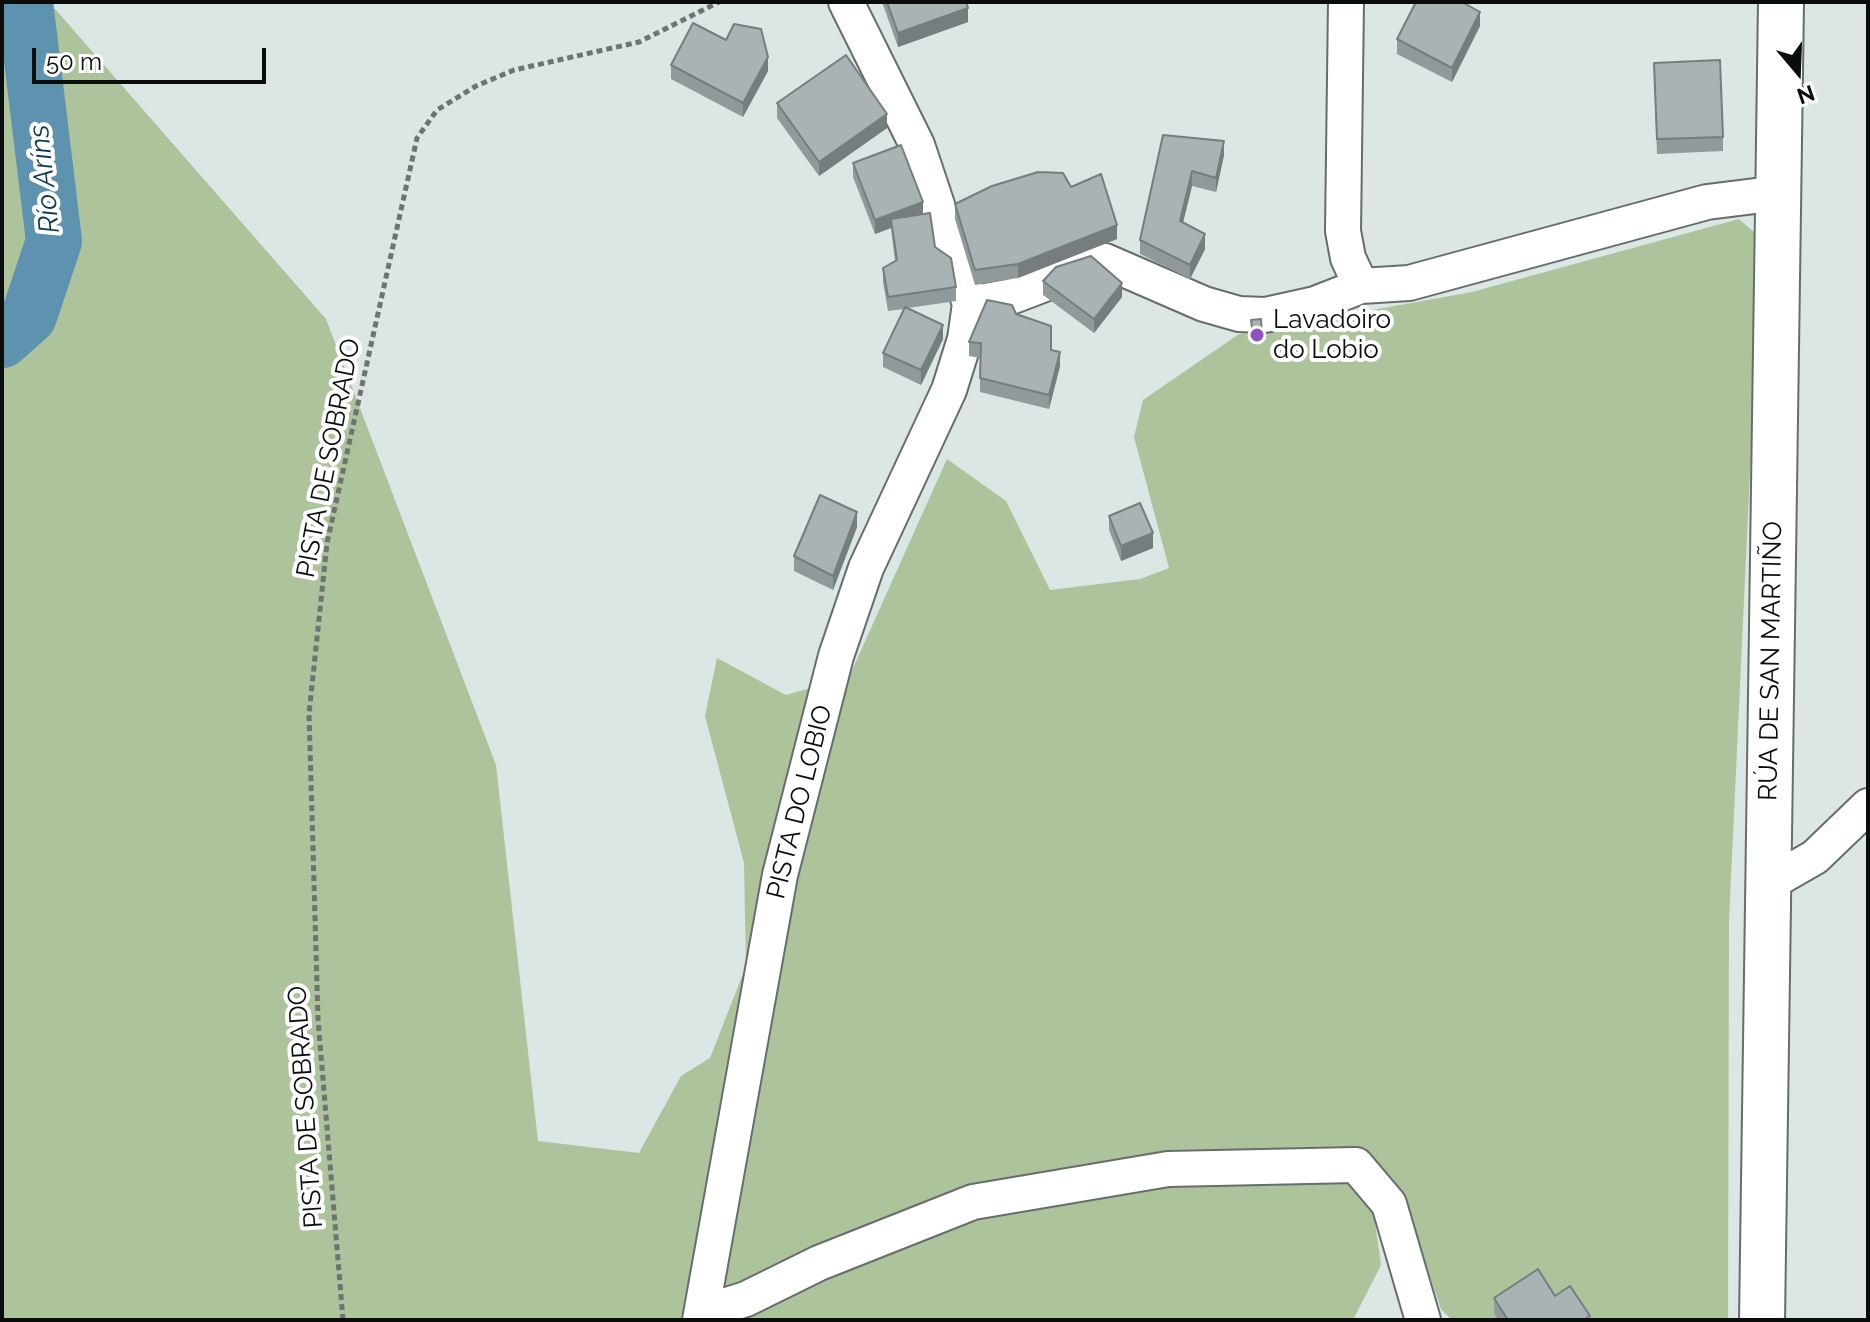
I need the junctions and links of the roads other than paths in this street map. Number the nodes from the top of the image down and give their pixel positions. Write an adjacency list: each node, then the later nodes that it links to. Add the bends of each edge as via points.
1 (846, 2): 6 (street, PISTA DO LOBIO, via 917,145)
2 (1346, 2): 5 (street, via 1343,231)
3 (1781, 2): 4 (street, RÚA DE SAN MARTIÑO)
4 (1779, 193): 5 (street, via 1707,202 1409,283); 8 (street, RÚA DE SAN MARTIÑO)
5 (1361, 286): 6 (street, via 1315,304 1265,315 1239,314 1105,261 1013,296)
6 (970, 304): 9 (street, PISTA DO LOBIO, via 949,390 866,568 836,656 780,875)
7 (1868, 806): 8 (street, via 1815,857)
8 (1768, 884): 11 (street, RÚA DE SAN MARTIÑO)
9 (701, 1316): 10 (street, via 973,1202 1168,1169 1356,1165 1389,1204)
10 (1423, 1320)
11 (1762, 1320)

